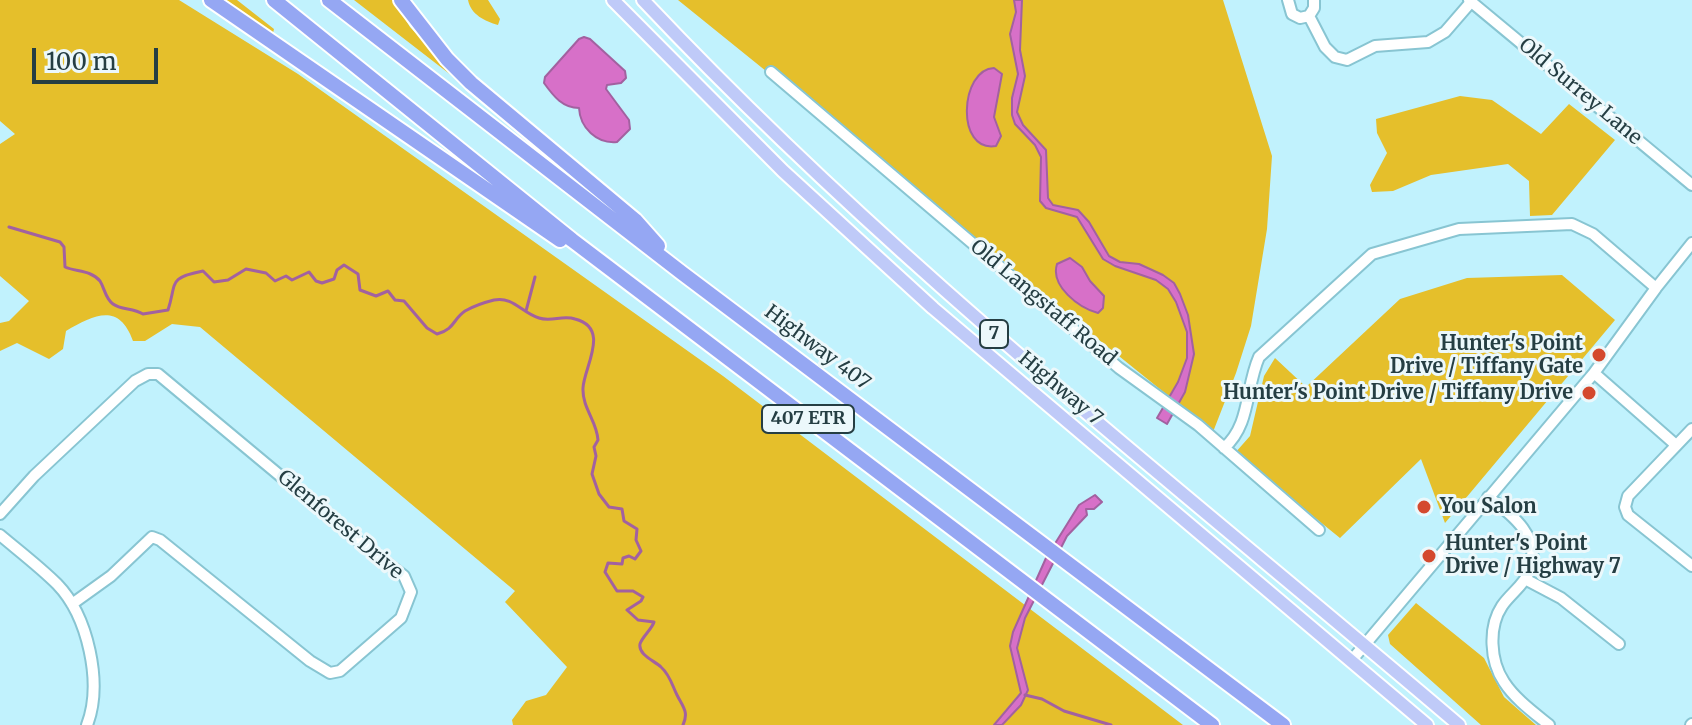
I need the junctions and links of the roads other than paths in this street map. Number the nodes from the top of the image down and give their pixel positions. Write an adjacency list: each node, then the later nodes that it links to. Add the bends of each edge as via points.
1 (211, 0): 15 (highway, via 532,223)
2 (274, 0): 15 (highway, 407 ETR)
3 (329, 0): 14 (highway, Highway 407 / 407 ETR)
4 (401, 0): 14 (highway, via 471,83 635,220)
5 (613, 0): 30 (main road, Highway 7 / 7, via 783,171 933,308)
6 (643, 0): 29 (main road, Highway 7 / 7, via 797,155 943,291)
7 (1288, 0): 10 (street, via 1292,14)
8 (1314, 0): 10 (street)
9 (1470, 1): 10 (street, via 1445,32 1428,42 1375,46 1347,60 1325,47); 12 (street, Old Surrey Lane)
10 (1309, 16)
11 (771, 72): 20 (street, Old Langstaff Road, via 1119,368)
12 (1692, 185)
13 (1692, 243): 16 (street)
14 (682, 273): 33 (highway, Highway 407 / 407 ETR)
15 (626, 281): 32 (highway, 407 ETR)
16 (1656, 288): 17 (street); 20 (street, via 1593,234 1572,224 1459,229 1372,254 1259,357 1240,431)
17 (1594, 373): 19 (street); 21 (street)
18 (1692, 429): 19 (street)
19 (1676, 445): 25 (street, via 1626,499 1625,507 1628,515)
20 (1224, 448): 23 (street, Old Langstaff Road)
21 (1488, 497): 26 (street, via 1518,520 1530,539 1531,564); 29 (street)
22 (0, 514): 27 (street, Glenforest Drive, via 135,381 158,374 404,576 411,592 401,618 352,662 330,673 152,537 119,570)
23 (1319, 530)
24 (0, 535): 27 (street, via 58,585)
25 (1692, 566)
26 (1525, 579): 28 (street, via 1561,598); 36 (street, via 1502,606 1492,648 1503,681)
27 (72, 604): 31 (street, via 88,638 93,676)
28 (1619, 644)
29 (1365, 645): 30 (street); 35 (main road, Highway 7 / 7)
30 (1351, 661): 34 (main road, Highway 7 / 7)
31 (87, 725)
32 (1212, 725)
33 (1283, 725)
34 (1427, 725)
35 (1459, 725)
36 (1549, 725)

